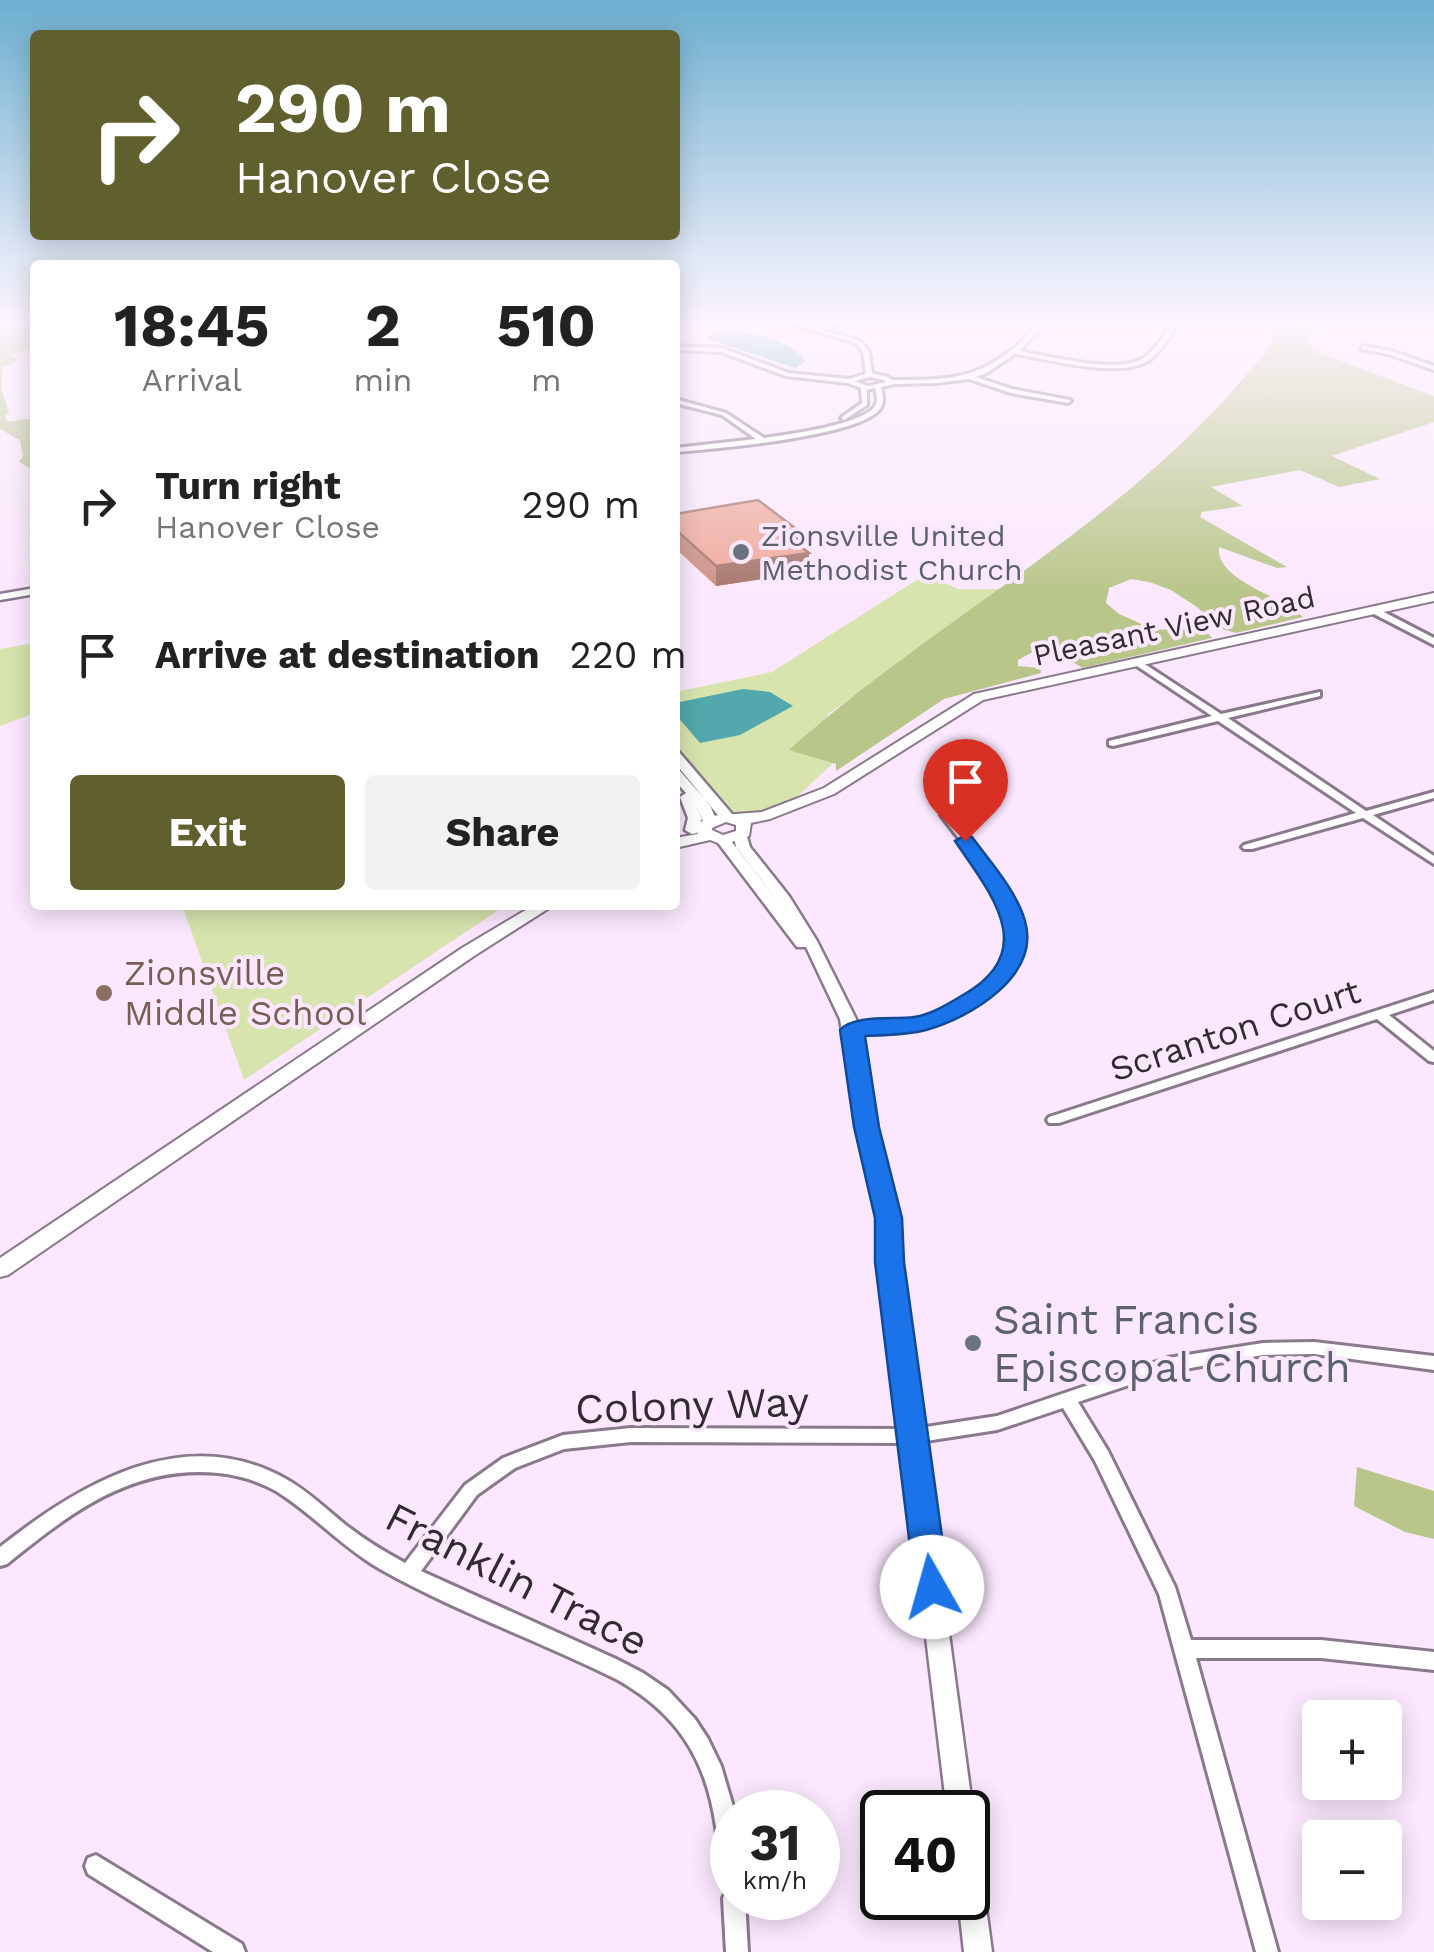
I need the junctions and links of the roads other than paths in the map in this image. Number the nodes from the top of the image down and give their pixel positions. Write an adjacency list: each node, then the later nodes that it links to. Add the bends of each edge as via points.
1 (720, 413): 4 (street)
2 (854, 413): 4 (street)
3 (870, 413): 4 (street, via 828,429)
4 (758, 437): 5 (street)
5 (680, 447)
6 (30, 592): 7 (street)
7 (0, 597)
8 (1434, 597): 9 (main road, Pleasant View Road)
9 (1375, 611): 10 (street); 11 (main road, Pleasant View Road)
10 (1434, 642)
11 (1137, 662): 13 (street); 20 (main road, Pleasant View Road, via 979,698 826,801)
12 (1317, 694): 13 (street)
13 (1219, 717): 14 (street); 18 (street)
14 (1113, 743)
15 (680, 761): 20 (street)
16 (680, 781): 21 (street)
17 (1434, 795): 18 (street)
18 (1364, 814): 23 (street); 24 (street)
19 (946, 815): 31 (street, via 1009,908 1016,931 1012,957 997,981 944,1015 920,1024)
20 (738, 826): 21 (main road); 21 (main road); 28 (street, via 743,847 784,898)
21 (707, 830): 22 (main road); 28 (street)
22 (680, 838)
23 (1248, 847)
24 (1434, 861)
25 (523, 910): 27 (main road)
26 (538, 910): 27 (main road)
27 (468, 952): 34 (main road)
28 (827, 976): 31 (street)
29 (1434, 996): 30 (street, Scranton Court)
30 (1379, 1014): 32 (street); 33 (street, Scranton Court)
31 (852, 1030): 37 (street, via 889,1218)
32 (1434, 1058)
33 (1054, 1120)
34 (0, 1269)
35 (1434, 1362): 36 (street, Colony Way, via 1263,1349 1168,1365)
36 (1068, 1401): 37 (street, Colony Way, via 997,1423); 40 (street, via 1132,1514)
37 (913, 1436): 39 (street, Colony Way, via 563,1442 509,1463 471,1490); 43 (street)
38 (0, 1558): 39 (street, Franklin Trace, via 104,1486 154,1469 200,1464 284,1484)
39 (408, 1574): 42 (street, Franklin Trace, via 652,1689 705,1752)
40 (1185, 1650): 41 (street, via 1322,1649); 50 (street)
41 (1434, 1661)
42 (720, 1790)
43 (957, 1790)
44 (96, 1866): 47 (street)
45 (735, 1920): 48 (street)
46 (974, 1920): 49 (street)
47 (234, 1952)
48 (736, 1952)
49 (978, 1952)
50 (1267, 1952)

